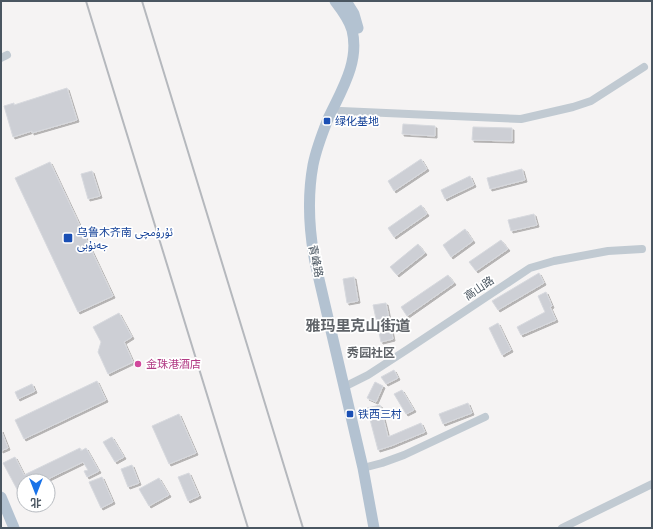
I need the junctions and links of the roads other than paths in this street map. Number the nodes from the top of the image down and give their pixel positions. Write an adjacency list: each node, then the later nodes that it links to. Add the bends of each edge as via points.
1 (336, 1): 6 (main road, 青峰路, via 352,30 354,53 352,66 318,146 310,185 309,219 315,262)
2 (346, 1): 4 (main road, 青峰路, via 358,26 361,55 355,79)
3 (644, 67): 4 (street, via 591,101 520,119)
4 (341, 110): 6 (main road, 青峰路, via 321,164 317,185 316,222)
5 (642, 249): 6 (street, 高山路, via 608,250 530,268 408,350)
6 (347, 386): 8 (main road, 青峰路)
7 (485, 417): 8 (street, via 404,455)
8 (366, 467): 12 (main road, 青峰路); 13 (main road, 青峰路)
9 (652, 484): 14 (street)
10 (1, 497): 11 (main road)
11 (14, 528)
12 (374, 528)
13 (380, 528)
14 (562, 528)

